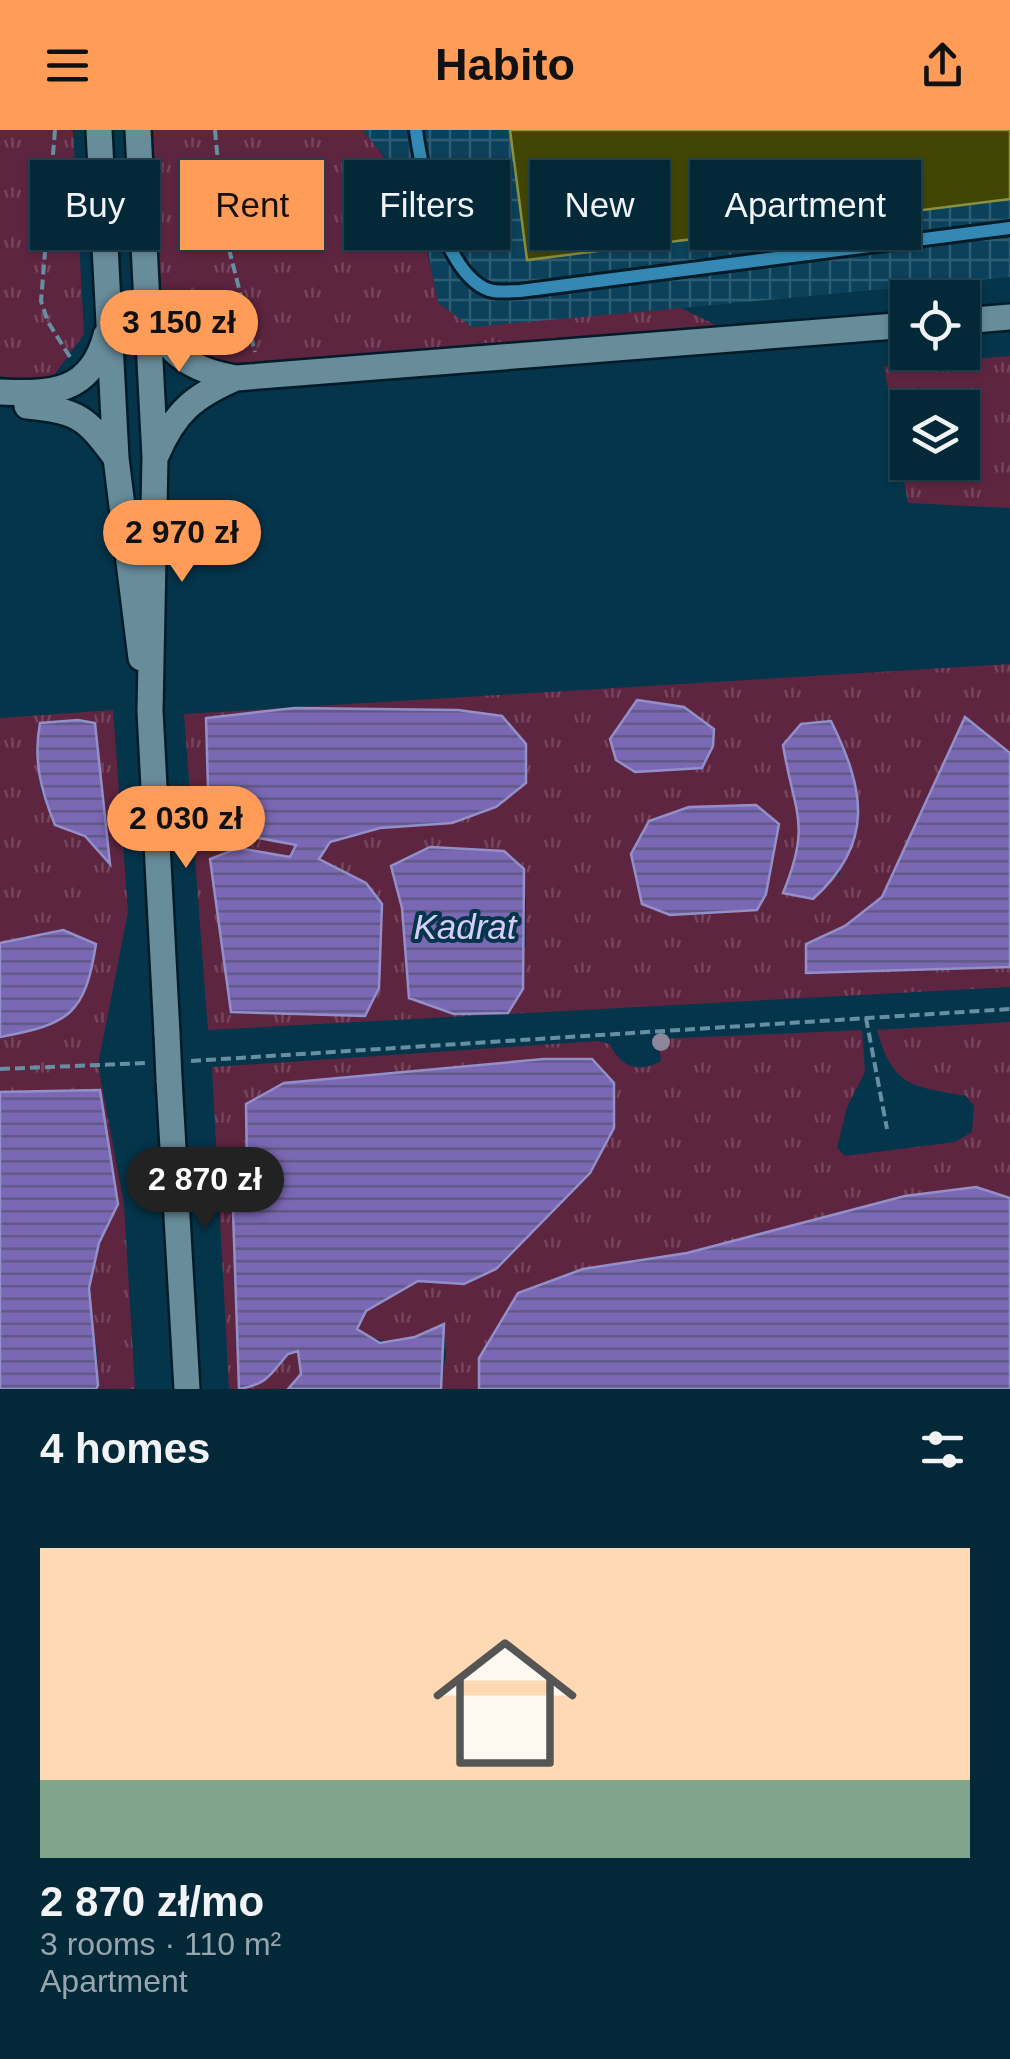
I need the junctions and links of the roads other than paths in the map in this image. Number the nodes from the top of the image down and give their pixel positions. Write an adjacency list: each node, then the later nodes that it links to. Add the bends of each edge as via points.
1 (99, 130): 8 (main road)
2 (138, 130): 5 (main road)
3 (416, 130): 4 (lane, via 434,207 462,267 488,290)
4 (1010, 228)
5 (147, 296): 10 (main road, via 176,357 213,374); 13 (main road)
6 (1010, 317): 7 (main road)
7 (980, 320)
8 (108, 326): 11 (main road, via 96,361 73,384 50,394); 14 (main road)
9 (890, 326): 10 (main road)
10 (248, 377): 13 (main road, via 181,408)
11 (0, 392)
12 (0, 405): 14 (main road, via 73,412)
13 (155, 457): 15 (main road)
14 (116, 458): 15 (main road)
15 (150, 711): 16 (main road, bridge)
16 (187, 1389)

